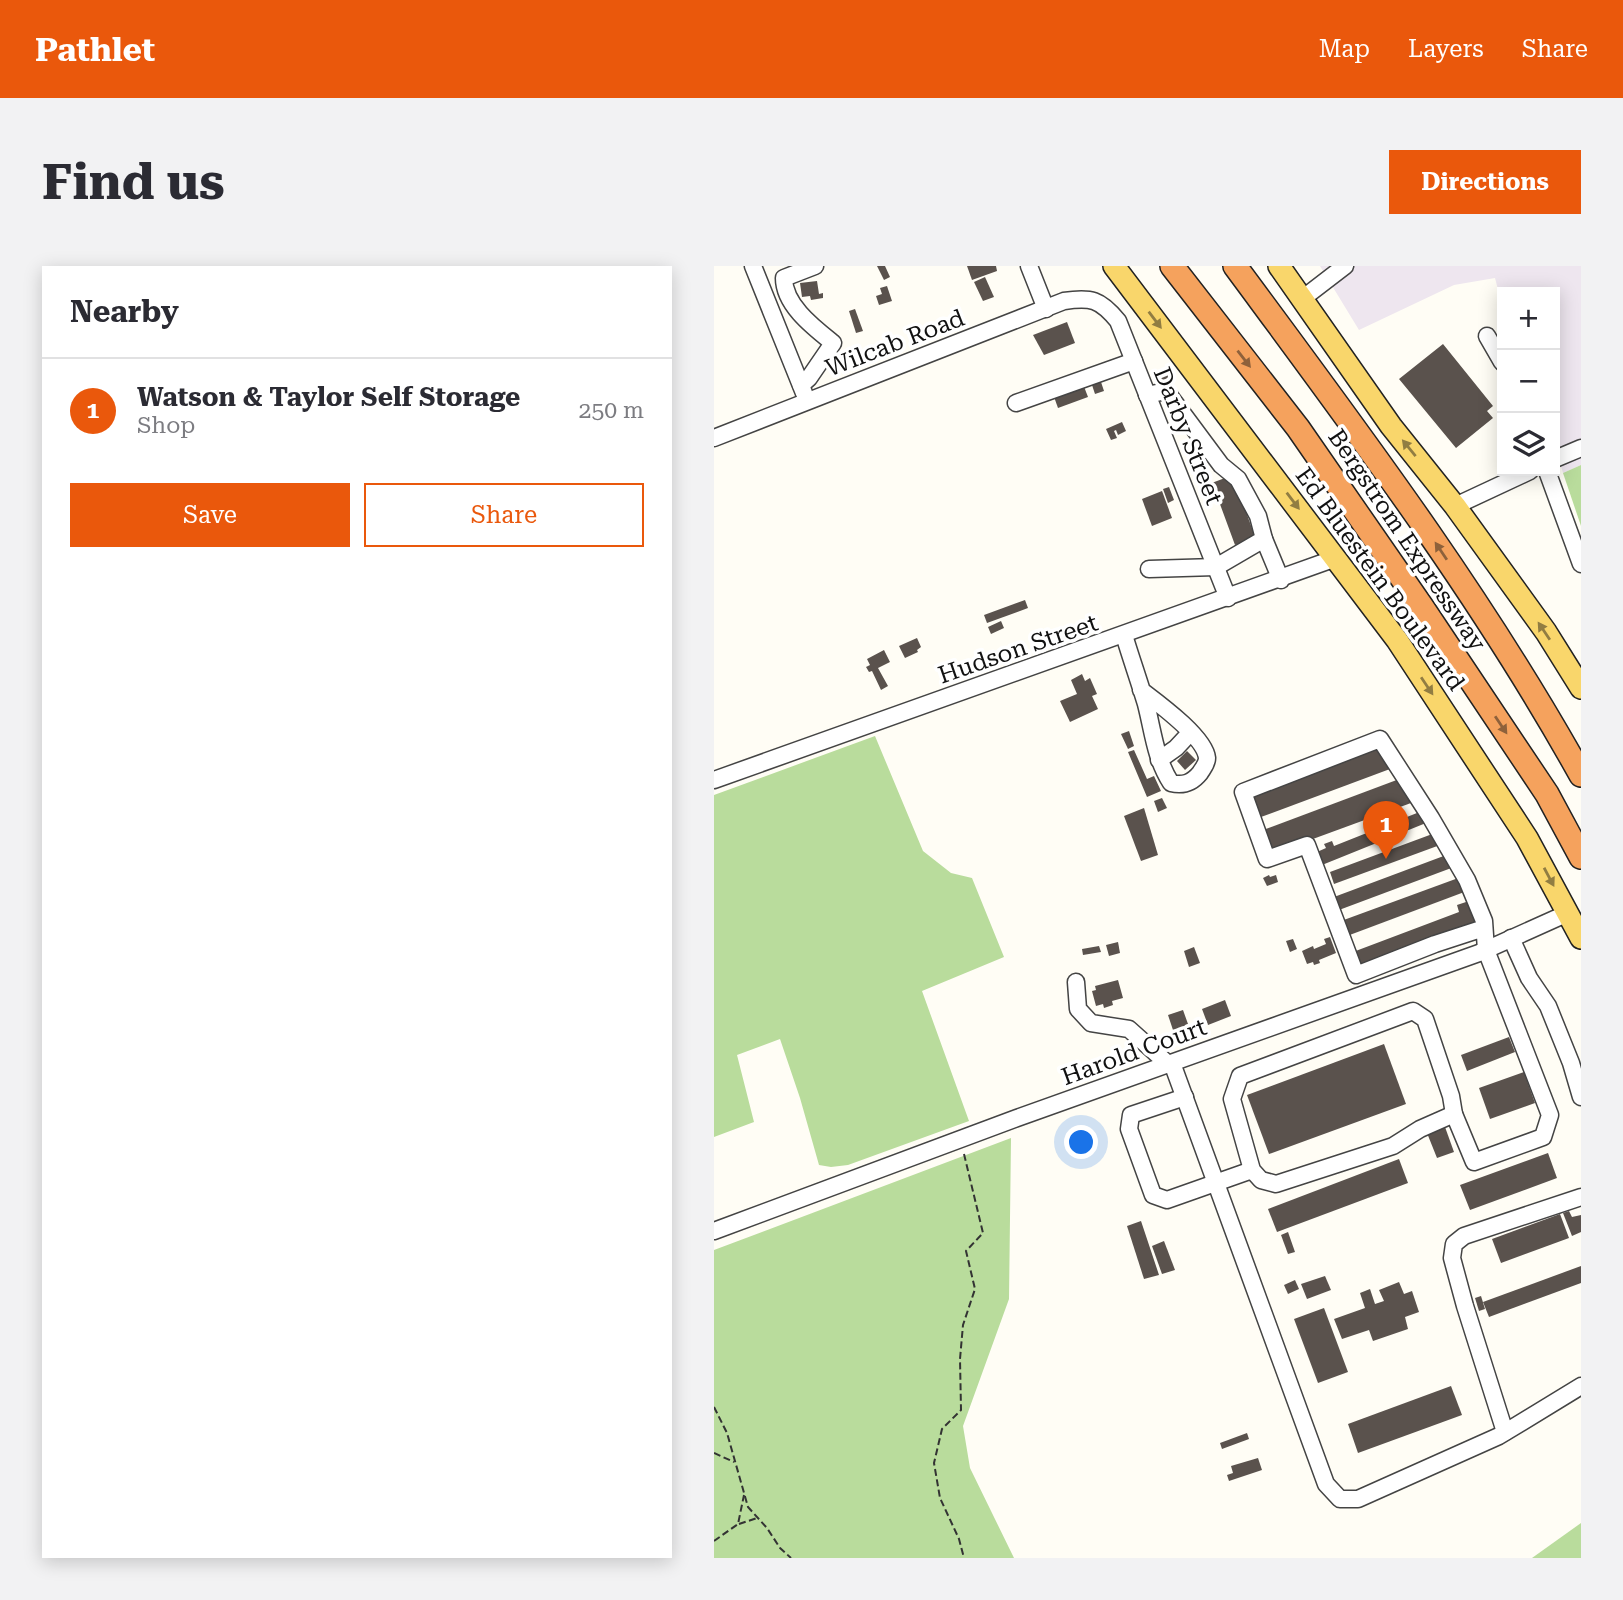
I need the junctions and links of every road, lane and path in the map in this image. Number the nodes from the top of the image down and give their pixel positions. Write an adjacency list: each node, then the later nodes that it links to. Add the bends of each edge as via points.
1 (753, 266): 15 (street)
2 (815, 266): 15 (street, via 784,278 784,291 811,326 832,343)
3 (1029, 266): 11 (street)
4 (1114, 266): 26 (main road, Ed Bluestein Boulevard, one-way to 26)
5 (1172, 266): 39 (highway, Bergstrom Expressway, one-way to 39, via 1298,428 1415,596 1547,794)
6 (1235, 266): 37 (highway, Bergstrom Expressway, one-way to 6, via 1456,573)
7 (1279, 266): 9 (main road)
8 (1345, 266): 9 (street)
9 (1302, 299): 24 (main road, one-way to 9, via 1391,426)
10 (1095, 300): 11 (street, Wilcab Road, via 1064,301); 14 (street, Darby Street, via 1118,321)
11 (1046, 309): 17 (street, Wilcab Road)
12 (1487, 336): 13 (street)
13 (1497, 353)
14 (1134, 361): 16 (street, Darby Street); 18 (street)
15 (801, 385): 17 (street)
16 (1147, 395): 25 (street, via 1166,391 1221,465 1238,478); 28 (street, Darby Street)
17 (807, 401): 19 (street, Wilcab Road)
18 (1016, 402)
19 (714, 438)
20 (1581, 448): 21 (street)
21 (1560, 457)
22 (1519, 476): 24 (street)
23 (1549, 476): 27 (street)
24 (1455, 506): 33 (main road, one-way to 24)
25 (1264, 539): 28 (street); 30 (street)
26 (1336, 558): 30 (street, Hudson Street); 40 (main road, Ed Bluestein Boulevard, one-way to 40, via 1527,838)
27 (1581, 564)
28 (1216, 568): 29 (street); 31 (street, Darby Street)
29 (1149, 569)
30 (1281, 580): 31 (street, Hudson Street)
31 (1228, 598): 32 (street, Hudson Street)
32 (1124, 635): 34 (street); 38 (street, Hudson Street)
33 (1581, 688)
34 (1141, 690): 35 (street); 36 (street)
35 (1190, 733): 36 (street); 36 (street, via 1207,755 1195,780 1171,783)
36 (1159, 760)
37 (1581, 775)
38 (714, 780)
39 (1581, 857)
40 (1568, 913): 42 (street, Harold Court); 43 (main road, Ed Bluestein Boulevard)
41 (1484, 928): 41 (street, via 1467,880 1380,739 1243,792 1267,859 1307,845 1356,975); 44 (street)
42 (1511, 938): 44 (street, Harold Court); 48 (street, via 1548,1006)
43 (1581, 938)
44 (1486, 950): 46 (street, Harold Court); 49 (street, via 1550,1115 1543,1137 1474,1162)
45 (1076, 982): 46 (street, via 1078,1009 1091,1023 1129,1029)
46 (1170, 1064): 47 (street); 50 (street, Harold Court)
47 (1185, 1097): 52 (street); 52 (street, via 1131,1115 1129,1129 1153,1195 1167,1200)
48 (1581, 1097)
49 (1454, 1114): 51 (street, via 1394,1146 1276,1184 1261,1180); 51 (street, via 1425,1019 1413,1011 1240,1076 1232,1099)
50 (960, 1140): 54 (street, Harold Court); 65 (path, via 983,1233 967,1251 975,1289 963,1325 961,1410 942,1429 934,1463 940,1498)
51 (1252, 1170): 52 (street)
52 (1216, 1183): 57 (street, via 1326,1484 1340,1499 1358,1499)
53 (1581, 1197): 57 (street, via 1464,1236 1454,1244 1452,1258 1465,1307)
54 (714, 1231)
55 (1581, 1386): 57 (street)
56 (714, 1406): 59 (path)
57 (1505, 1432)
58 (714, 1453): 59 (path)
59 (735, 1462): 60 (path)
60 (744, 1494): 61 (path); 62 (path)
61 (758, 1518): 62 (path); 64 (path)
62 (738, 1524): 63 (path)
63 (714, 1541)
64 (791, 1558)
65 (964, 1558)

